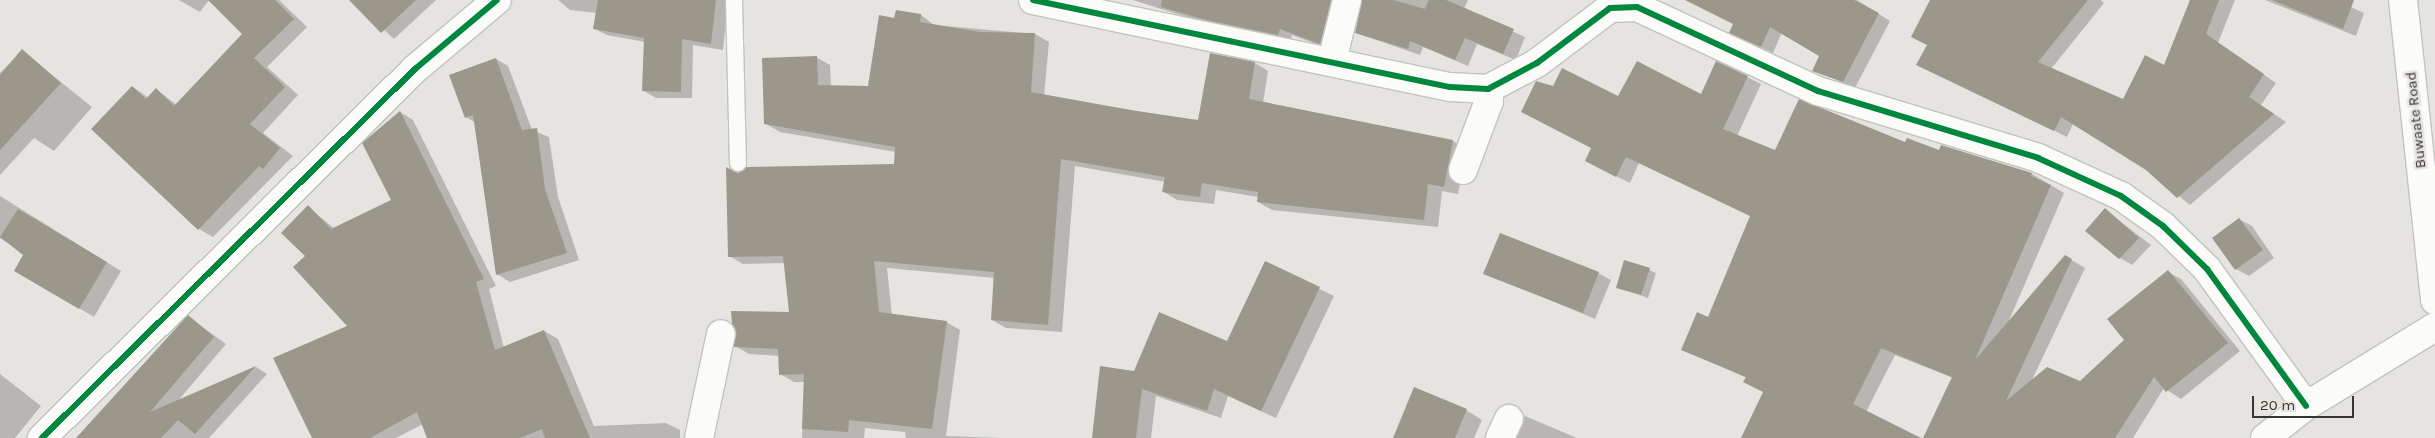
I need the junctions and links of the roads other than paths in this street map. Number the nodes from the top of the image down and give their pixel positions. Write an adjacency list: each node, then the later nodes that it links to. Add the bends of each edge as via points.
1 (497, 0): 15 (street, via 415,69)
2 (734, 0): 9 (lane)
3 (1033, 0): 7 (street)
4 (1348, 0): 7 (street)
5 (2403, 0): 11 (street, Buwaate Road)
6 (1610, 4): 8 (street, via 1537,63); 14 (street, via 1637,7 1818,91 2038,158 2121,196 2163,226 2207,269)
7 (1332, 61): 8 (street, via 1450,87)
8 (1488, 89): 10 (street, via 1489,102)
9 (738, 163)
10 (1463, 170)
11 (2435, 300)
12 (2435, 327): 14 (street)
13 (721, 334): 16 (street)
14 (2306, 406): 17 (street)
15 (42, 438)
16 (698, 438)
17 (2265, 438)

